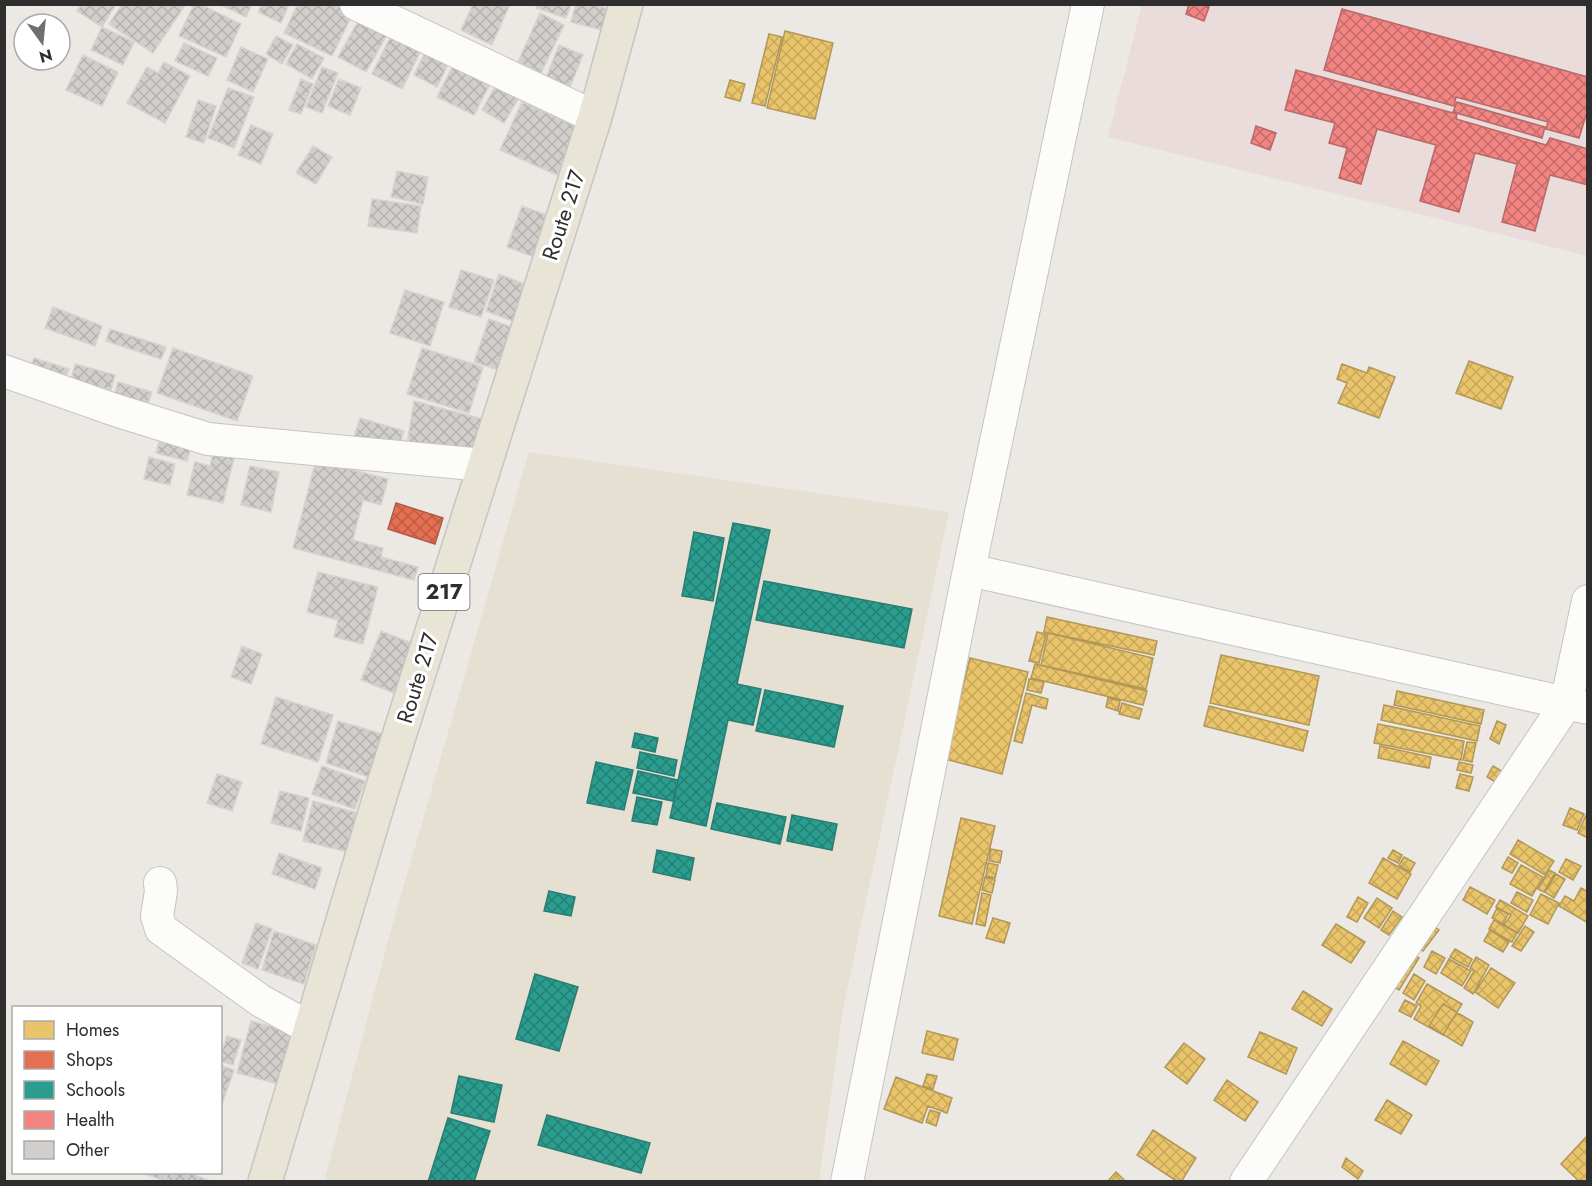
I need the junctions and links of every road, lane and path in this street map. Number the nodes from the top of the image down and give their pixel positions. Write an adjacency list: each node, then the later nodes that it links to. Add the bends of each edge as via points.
1 (356, 4): 4 (street)
2 (626, 4): 4 (main road, Route 217 / 217)
3 (1088, 4): 7 (street)
4 (594, 117): 6 (main road, Route 217 / 217)
5 (4, 371): 6 (street, via 208,439)
6 (484, 465): 11 (main road, Route 217 / 217)
7 (969, 570): 9 (street); 13 (street)
8 (1587, 601): 9 (street)
9 (1577, 706): 14 (street)
10 (160, 883): 11 (street, via 157,916 161,929 261,1001)
11 (310, 1028): 12 (main road, Route 217 / 217)
12 (265, 1182)
13 (847, 1182)
14 (1246, 1182)

